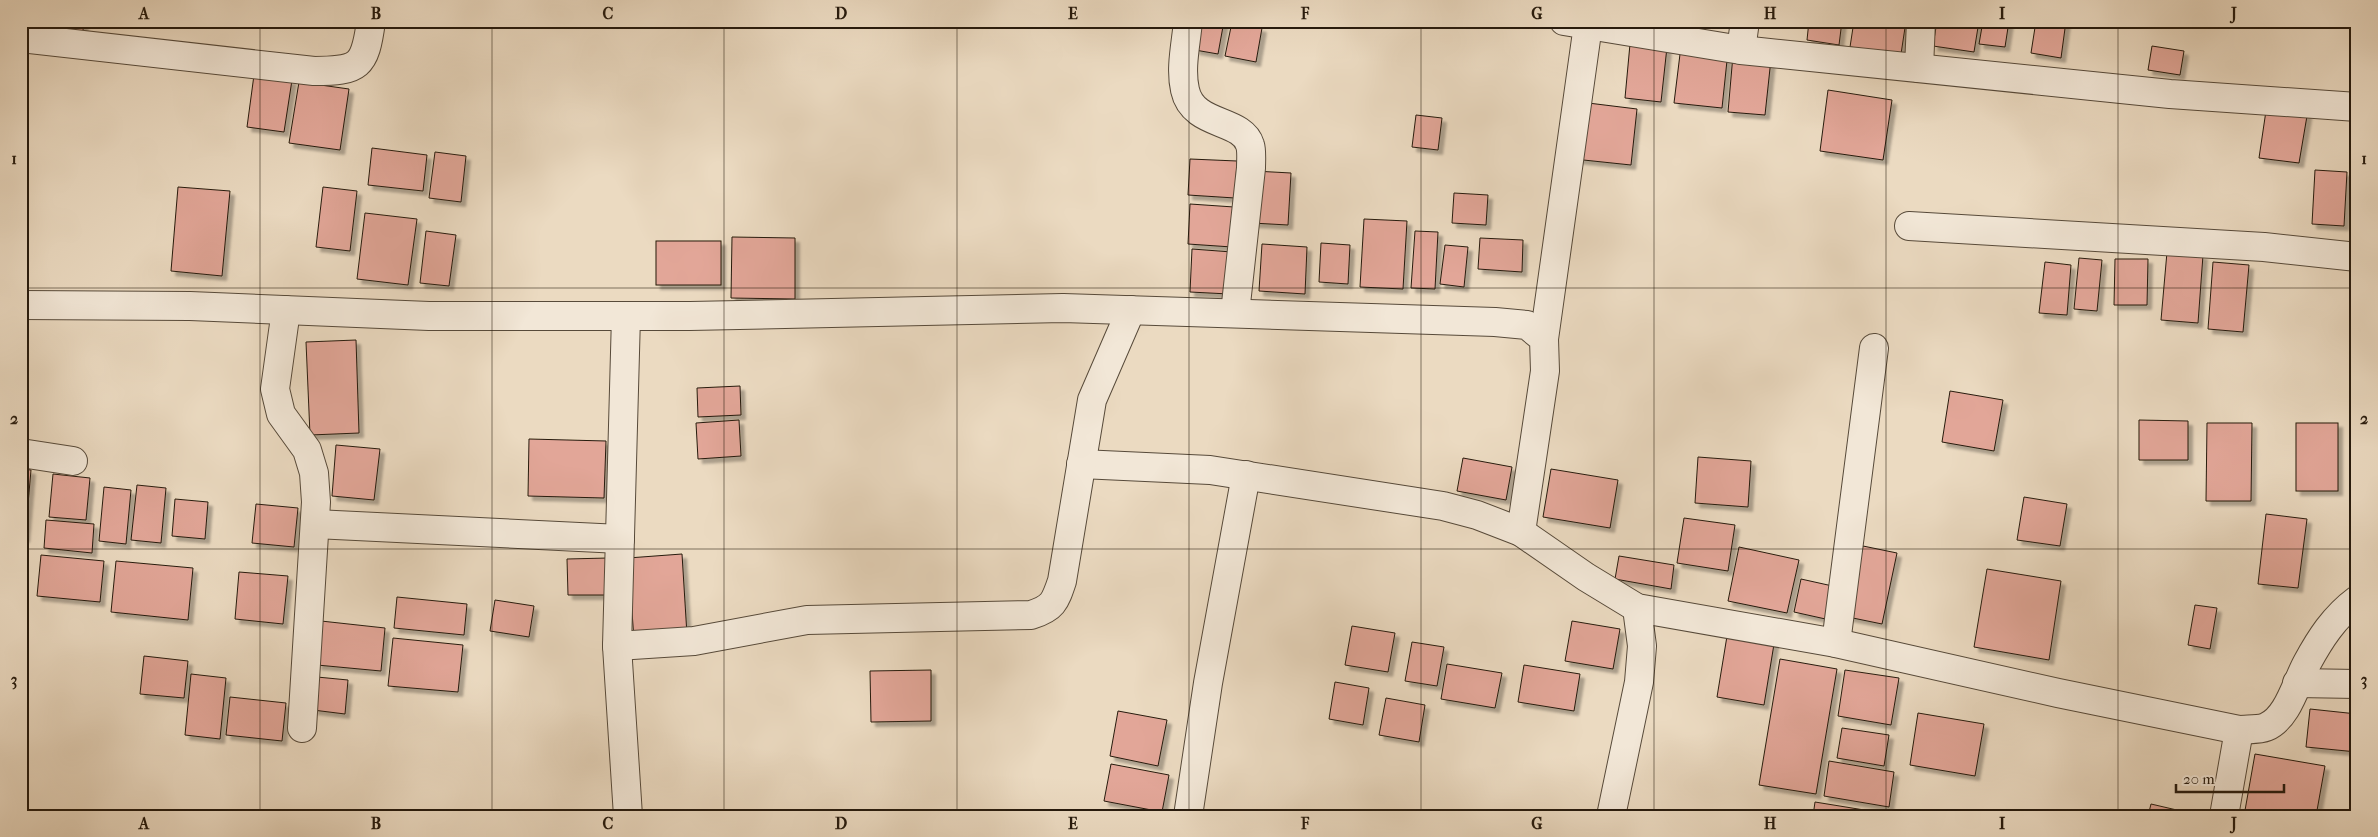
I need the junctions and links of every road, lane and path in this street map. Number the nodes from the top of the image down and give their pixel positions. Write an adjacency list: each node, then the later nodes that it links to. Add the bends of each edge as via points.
1 (371, 21): 6 (street, via 368,46 358,64 343,71 314,71)
2 (1188, 21): 15 (street, via 1183,72 1185,92 1192,106 1202,116 1240,132 1250,144 1251,168)
3 (1745, 21): 7 (street)
4 (1921, 21): 8 (street)
5 (1576, 23): 7 (street); 17 (street)
6 (21, 38)
7 (1741, 50): 8 (street)
8 (1919, 68): 9 (street, via 2170,94)
9 (2357, 107)
10 (1909, 226): 11 (street, via 2264,247)
11 (2357, 258)
12 (21, 305): 13 (street)
13 (286, 310): 16 (street, via 429,316); 23 (street, via 275,389 281,414 307,450 312,466)
14 (1131, 310): 15 (street); 16 (street, via 1064,308); 21 (street, via 1092,400)
15 (1235, 313): 17 (street, via 1503,322 1527,325)
16 (626, 316): 25 (street)
17 (1544, 339): 24 (street, via 1545,371)
18 (1874, 348): 28 (street)
19 (21, 454): 20 (street)
20 (74, 462)
21 (1081, 464): 22 (street, via 1210,470); 29 (street, via 1062,581 1055,600 1046,610 1031,615 807,620 694,641)
22 (1246, 475): 24 (street, via 1443,506); 35 (street, via 1208,683)
23 (315, 524): 25 (street); 32 (street)
24 (1521, 532): 27 (street)
25 (620, 539): 29 (street)
26 (2357, 600): 30 (street, via 2341,612 2326,631)
27 (1637, 608): 28 (street); 36 (street, via 1642,646 1639,682)
28 (1836, 643): 33 (street)
29 (617, 646): 34 (street)
30 (2298, 683): 31 (street); 33 (street, via 2285,711 2266,727)
31 (2357, 684)
32 (302, 728)
33 (2239, 730): 37 (street)
34 (628, 816)
35 (1188, 816)
36 (1611, 816)
37 (2224, 816)

